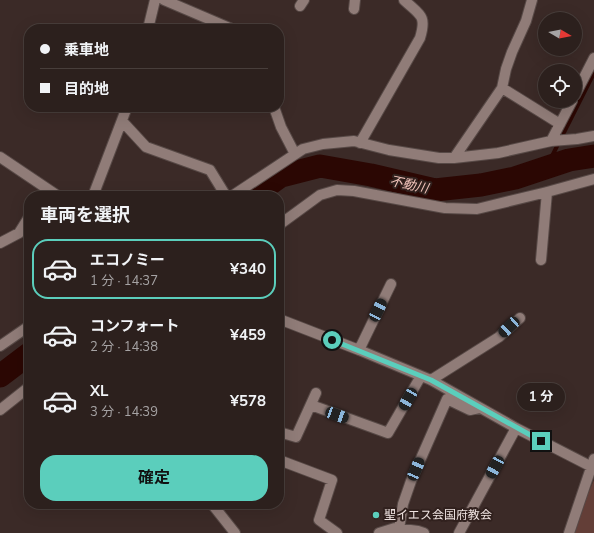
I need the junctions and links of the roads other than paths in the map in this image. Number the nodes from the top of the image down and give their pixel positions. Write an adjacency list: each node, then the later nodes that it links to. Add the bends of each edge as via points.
1 (155, 0): 5 (street)
2 (164, 0): 6 (street)
3 (404, 0): 17 (street, via 422,17 424,26 420,38)
4 (532, 0): 9 (street, via 506,69)
5 (149, 24)
6 (220, 24)
7 (594, 58): 8 (street)
8 (582, 81)
9 (502, 88): 14 (street); 20 (street)
10 (568, 108): 14 (street)
11 (125, 112): 13 (street)
12 (276, 112): 18 (street)
13 (122, 121): 23 (street); 24 (street, via 146,147 210,170)
14 (560, 124): 16 (street)
15 (594, 136): 16 (street)
16 (551, 141): 20 (street, via 498,154)
17 (360, 143): 18 (street, via 354,141 323,144 303,149); 20 (street, via 439,158)
18 (295, 154): 25 (street)
19 (0, 157): 22 (street)
20 (454, 158)
21 (594, 179): 26 (street)
22 (41, 191)
23 (95, 191)
24 (223, 191)
25 (240, 191)
26 (548, 192): 27 (street, via 477,209 445,208 354,190 337,190 320,195); 30 (street)
27 (284, 222)
28 (24, 225): 29 (street, via 19,233)
29 (0, 243)
30 (541, 260)
31 (391, 284): 36 (street)
32 (520, 318): 38 (street, via 499,337)
33 (284, 321): 36 (street)
34 (24, 329): 35 (street)
35 (0, 346)
36 (359, 350): 37 (street)
37 (421, 376): 38 (street); 41 (street, via 388,433)
38 (431, 380): 42 (street)
39 (24, 391): 43 (street)
40 (316, 393): 41 (street)
41 (311, 405): 45 (street, via 296,437)
42 (480, 408): 44 (street); 49 (street, via 470,410 447,399 411,481 403,504)
43 (0, 410)
44 (516, 428): 47 (street); 55 (street)
45 (284, 433)
46 (284, 462): 52 (street, via 332,480 320,520)
47 (593, 465): 56 (street)
48 (216, 509): 51 (street)
49 (399, 529): 50 (street); 53 (street)
50 (410, 532): 54 (street)
51 (234, 533)
52 (337, 533)
53 (379, 533)
54 (424, 533)
55 (459, 533)
56 (569, 533)

